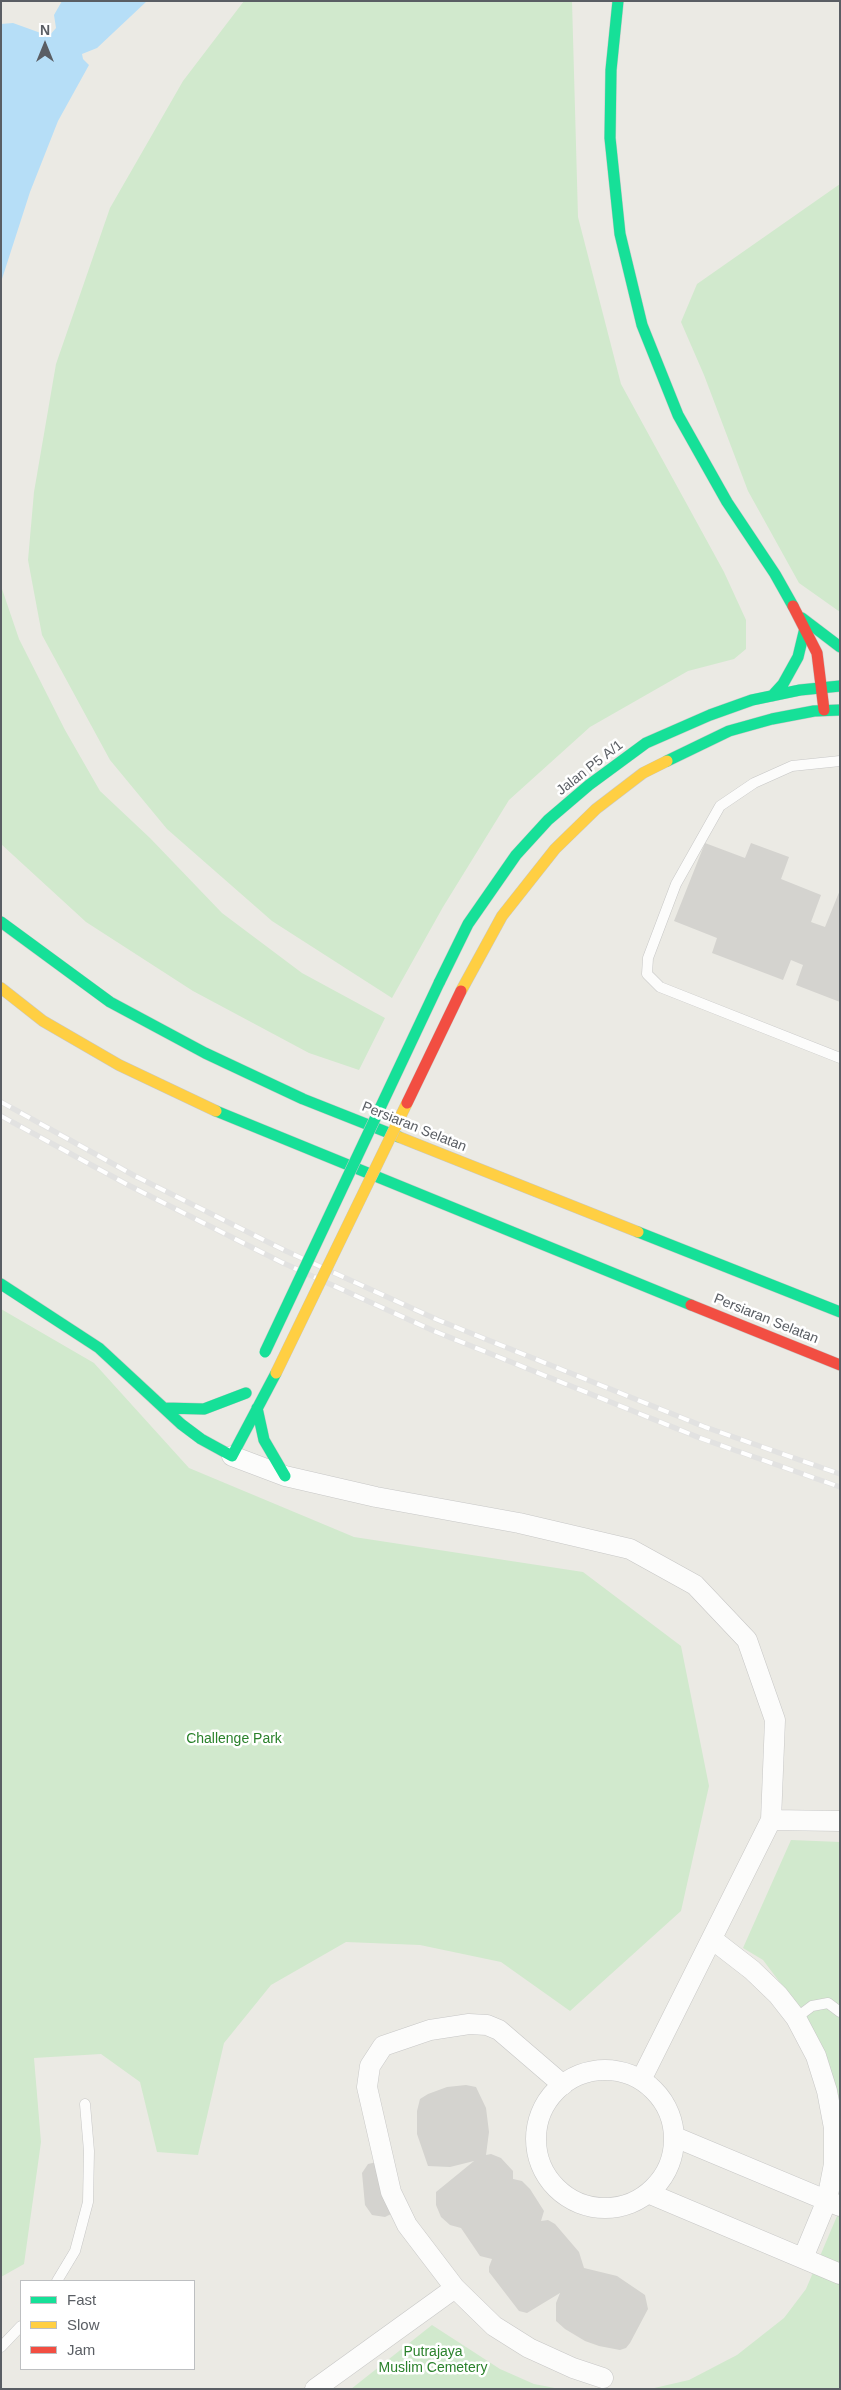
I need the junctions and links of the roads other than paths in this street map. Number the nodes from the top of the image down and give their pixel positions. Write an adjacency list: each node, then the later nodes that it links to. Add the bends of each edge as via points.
1 (618, 1): 2 (street, via 611,70 610,138 620,234 642,325 678,415 727,502 776,574)
2 (803, 622): 3 (street); 5 (street, via 816,653); 6 (street, via 798,657)
3 (840, 647)
4 (840, 686): 5 (street, Jalan P5 A/1)
5 (822, 688): 6 (street, Jalan P5 A/1); 7 (street)
6 (772, 696): 15 (street, Jalan P5 A/1, bridge, via 710,715 646,743 548,820 516,855 468,924)
7 (824, 710): 8 (street); 18 (street, bridge, via 729,731 643,773 596,809 555,849 502,916 461,991)
8 (840, 710)
9 (840, 761): 12 (lane, via 792,766 754,783 720,806 676,884 648,958 647,974 660,987)
10 (1, 922): 14 (street, Persiaran Selatan, via 110,1002 205,1053 302,1099)
11 (1, 988): 16 (street, Persiaran Selatan, via 43,1021 119,1065 228,1117)
12 (840, 1058)
13 (1, 1284): 17 (street, via 99,1348)
14 (840, 1312)
15 (261, 1363)
16 (840, 1365)
17 (164, 1408): 19 (street, via 204,1410 248,1390); 20 (street, via 201,1439)
18 (257, 1408): 20 (street); 21 (street, via 264,1440)
19 (238, 1409)
20 (224, 1448): 21 (street)
21 (285, 1476): 22 (street, via 630,1548 695,1585 747,1640 775,1720)
22 (771, 1820): 23 (street); 24 (street)
23 (840, 1820)
24 (712, 1939): 26 (street, via 752,1970); 27 (street)
25 (840, 2012): 26 (lane, via 828,2003 812,2006)
26 (796, 2018): 29 (street)
27 (642, 2080): 28 (street, via 619,2071 595,2070 572,2078); 31 (street, via 659,2095 670,2115)
28 (563, 2085): 32 (street, via 553,2092 540,2113 535,2136 539,2160 550,2181 566,2196 586,2205 607,2208 629,2204); 37 (street, via 500,2030 487,2025 469,2024 408,2036 383,2046 370,2066 367,2087 391,2192 407,2225)
29 (833, 2089): 33 (street)
30 (85, 2104): 36 (lane, via 89,2151 88,2202 75,2251)
31 (675, 2137): 32 (street, via 672,2158 662,2178); 33 (street)
32 (648, 2193): 34 (street)
33 (833, 2203): 34 (street)
34 (802, 2258): 35 (street)
35 (840, 2274)
36 (58, 2280)
37 (455, 2288): 40 (street, via 494,2326 529,2348); 41 (street)
38 (20, 2327): 39 (lane)
39 (1, 2347)
40 (604, 2378)
41 (314, 2389)

